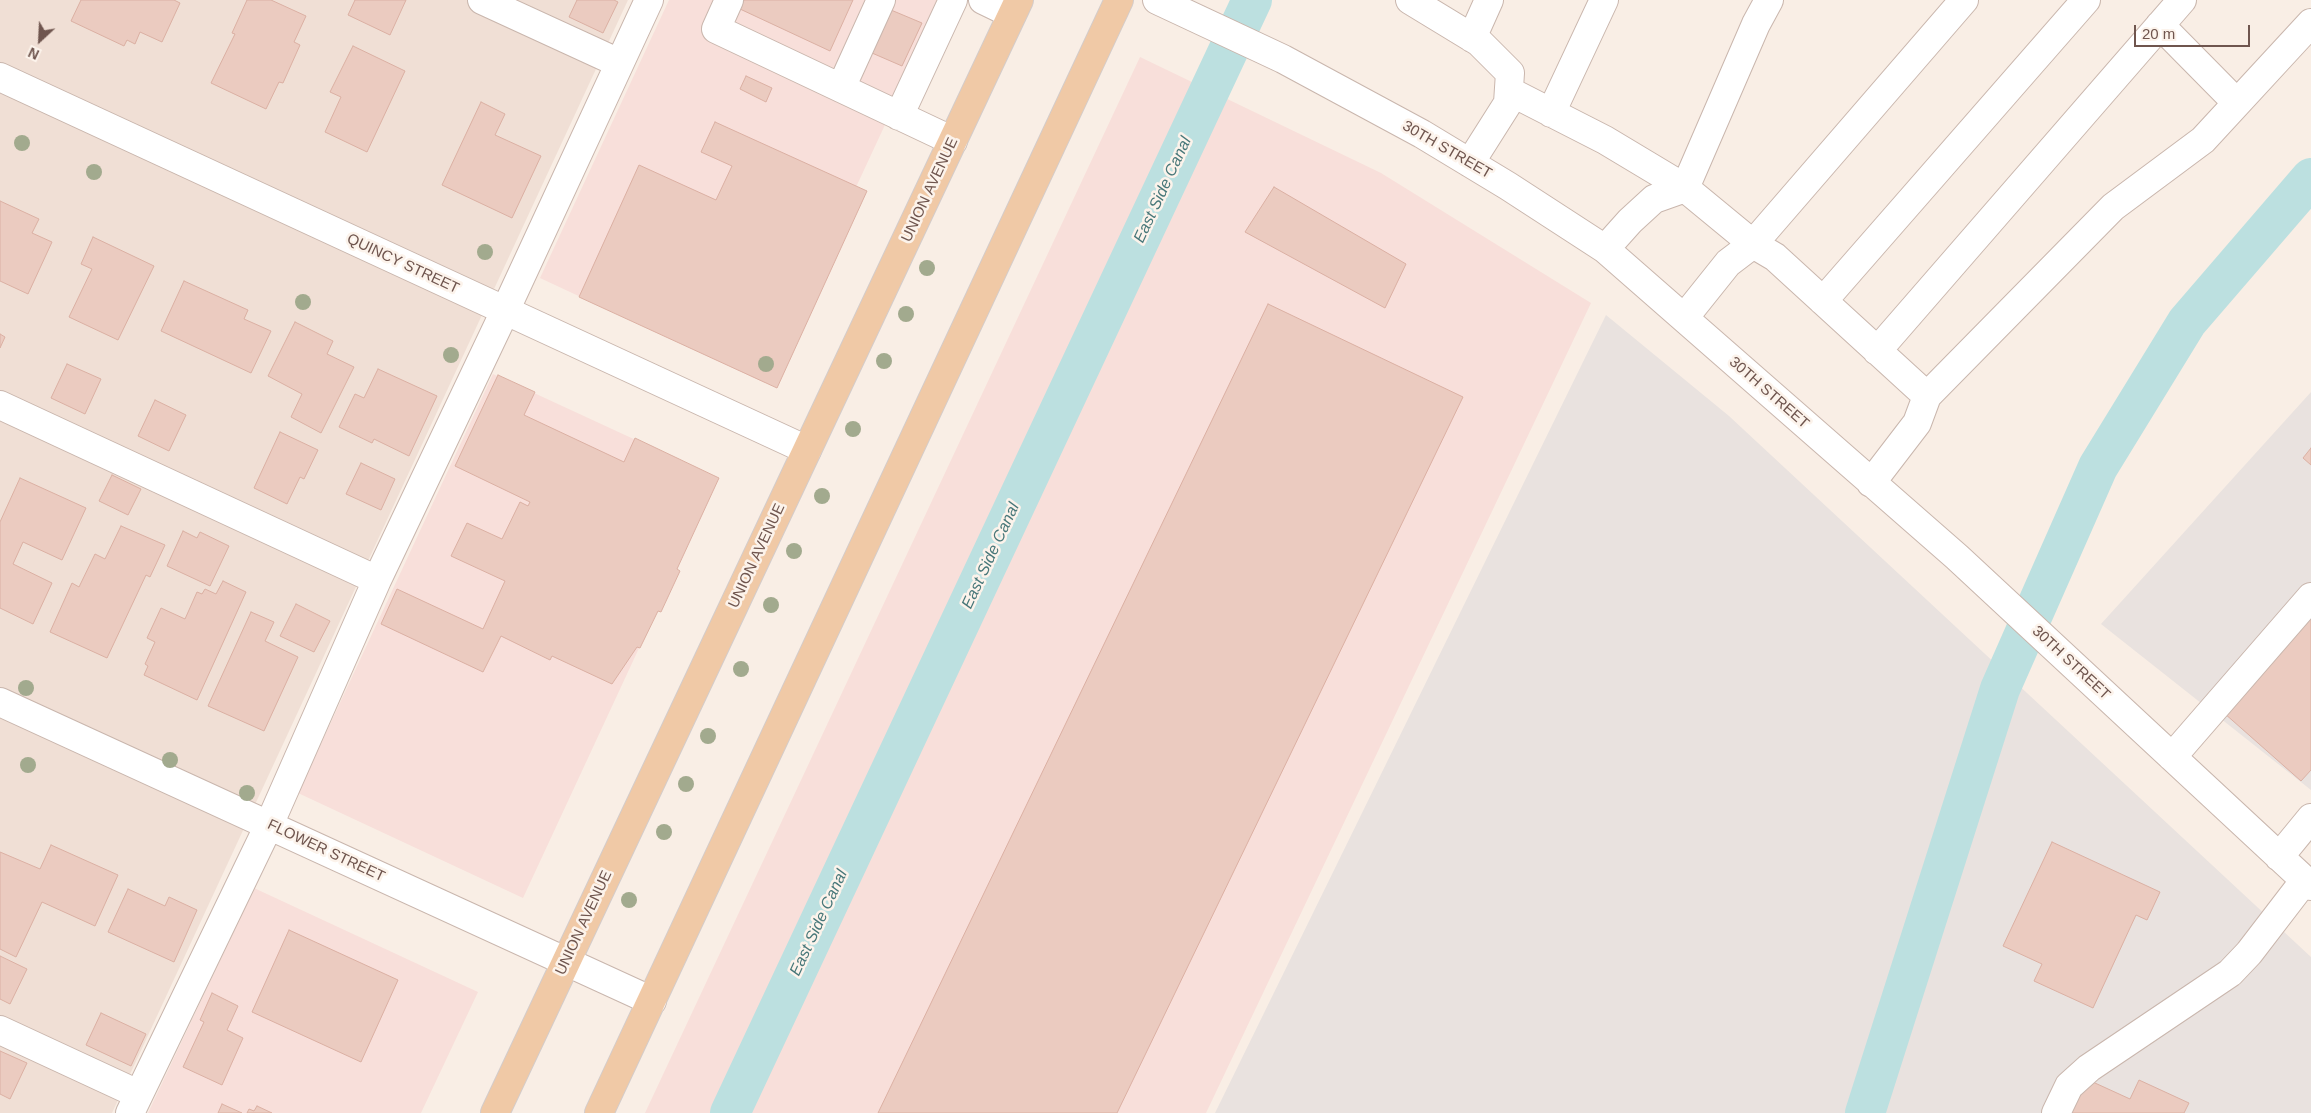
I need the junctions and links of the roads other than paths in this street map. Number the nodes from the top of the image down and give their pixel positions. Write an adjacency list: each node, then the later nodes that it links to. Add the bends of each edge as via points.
1 (482, 0): 20 (street)
2 (649, 0): 20 (street)
3 (729, 0): 22 (street, via 716,29)
4 (881, 0): 22 (street)
5 (953, 0): 26 (street)
6 (983, 0): 16 (street)
7 (1119, 0): 49 (main road)
8 (1157, 0): 28 (street, 30TH STREET, via 1283,59)
9 (1410, 0): 19 (street)
10 (1489, 0): 19 (street)
11 (1604, 0): 25 (street)
12 (1769, 0): 29 (street)
13 (1964, 0): 30 (street)
14 (2086, 0): 32 (street)
15 (2182, 0): 18 (street)
16 (1016, 7): 27 (main road, UNION AVENUE)
17 (2311, 23): 24 (street)
18 (2160, 25): 24 (street); 35 (street)
19 (1472, 38): 23 (street, via 1510,73)
20 (619, 64): 33 (street)
21 (0, 77): 33 (street, QUINCY STREET)
22 (841, 88): 26 (street)
23 (1509, 91): 25 (street); 28 (street, via 1508,103)
24 (2237, 103): 36 (street, via 2203,140 2113,207)
25 (1551, 113): 29 (street, via 1605,140)
26 (899, 116): 27 (street)
27 (953, 141): 38 (main road, UNION AVENUE)
28 (1470, 163): 31 (street, 30TH STREET)
29 (1686, 188): 30 (street); 31 (street, via 1654,200)
30 (1753, 244): 32 (street, via 1775,257); 34 (street, via 1728,263)
31 (1605, 249): 34 (street, 30TH STREET)
32 (1823, 301): 35 (street)
33 (505, 311): 38 (street, QUINCY STREET); 40 (street)
34 (1684, 318): 39 (street, 30TH STREET)
35 (1877, 351): 36 (street)
36 (1927, 396): 39 (street, via 1917,423)
37 (0, 405): 40 (street)
38 (807, 450): 48 (main road, UNION AVENUE)
39 (1871, 483): 43 (street, 30TH STREET)
40 (377, 580): 45 (street)
41 (2311, 596): 43 (street)
42 (0, 702): 45 (street, FLOWER STREET)
43 (2172, 757): 46 (street, 30TH STREET)
44 (2311, 818): 46 (street)
45 (269, 825): 48 (street, FLOWER STREET); 51 (street)
46 (2280, 857): 47 (street, 30TH STREET)
47 (2308, 883): 54 (street, via 2230,973 2089,1068 2069,1086)
48 (566, 962): 49 (street, FLOWER STREET); 52 (main road, UNION AVENUE)
49 (652, 1001): 53 (main road)
50 (0, 1030): 51 (street)
51 (134, 1104)
52 (496, 1113)
53 (599, 1113)
54 (2056, 1113)

